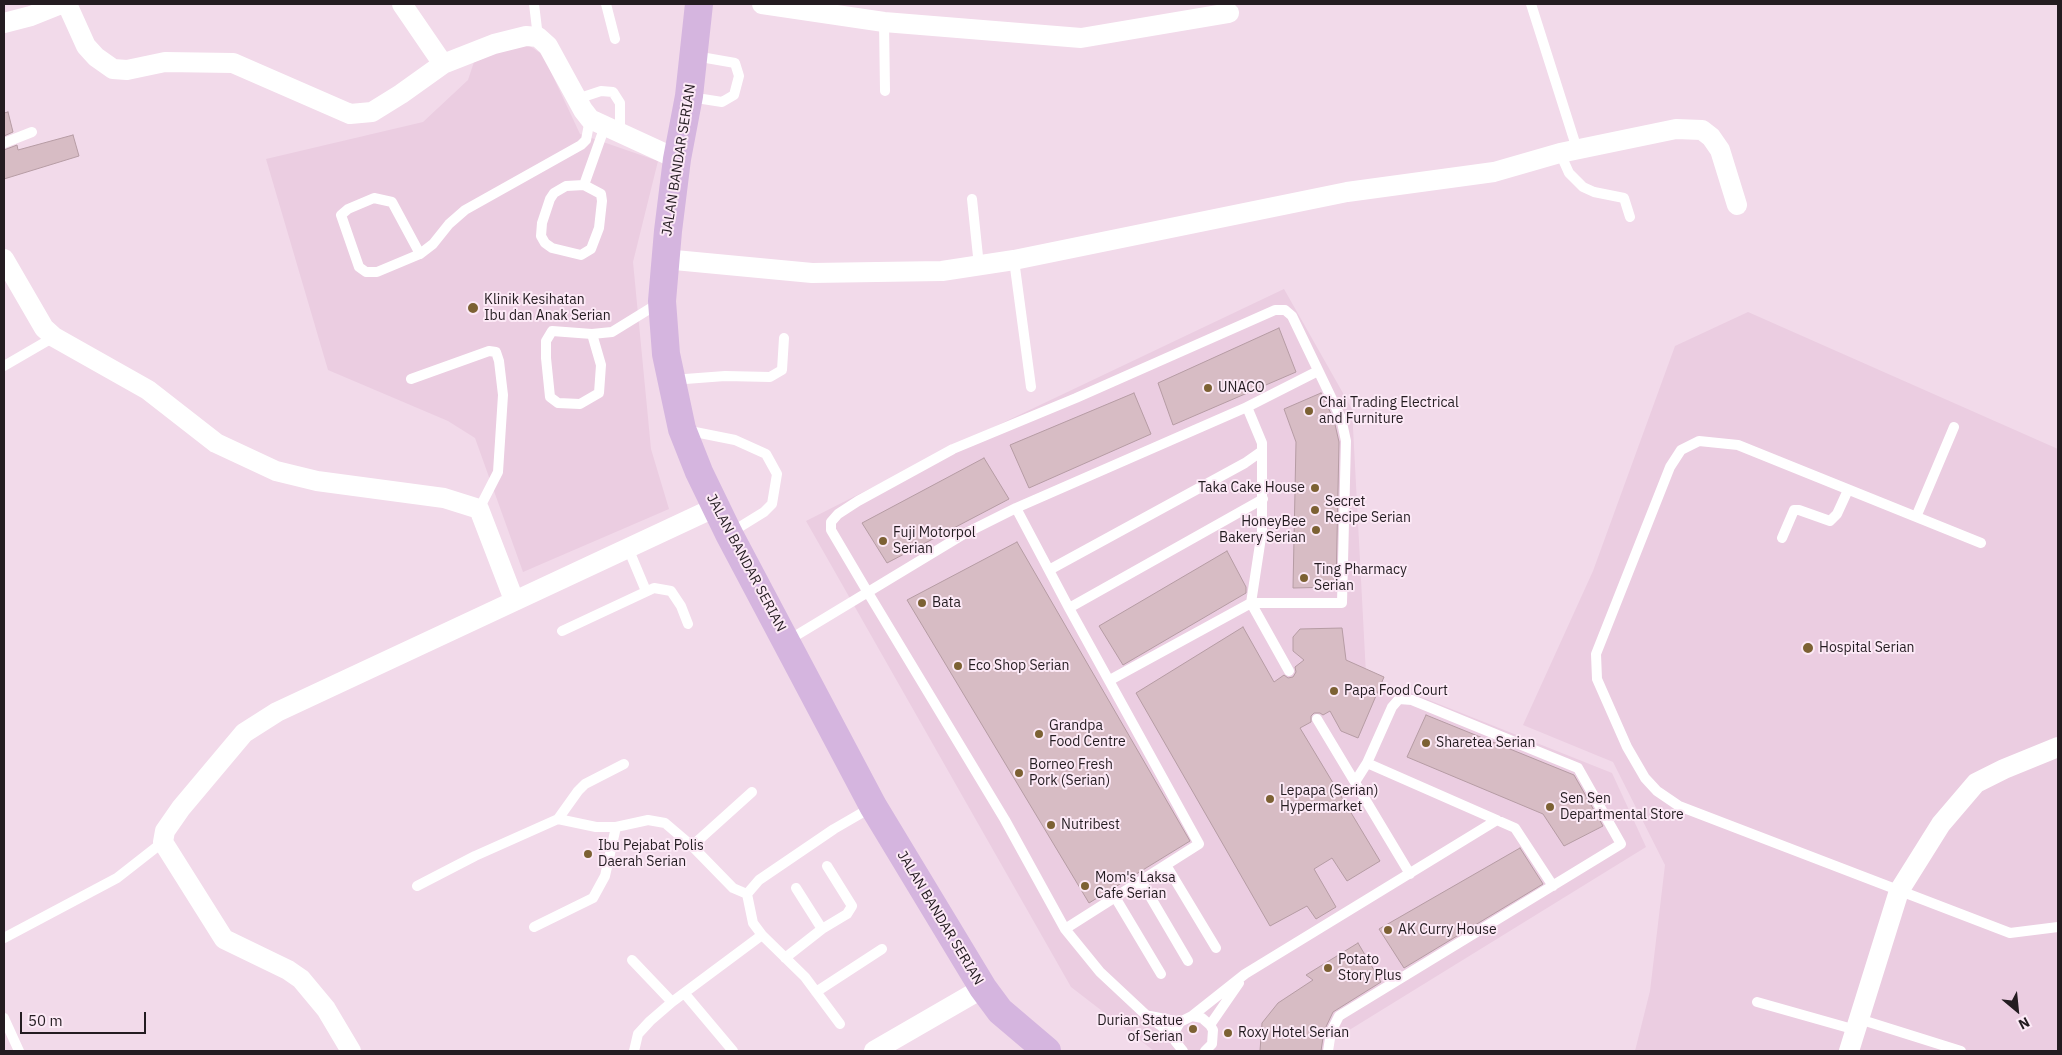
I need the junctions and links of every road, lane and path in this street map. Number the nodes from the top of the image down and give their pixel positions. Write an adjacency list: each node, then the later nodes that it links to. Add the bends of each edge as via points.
1 (61, 4): 11 (street)
2 (67, 4): 15 (street, via 86,46 113,70 165,62 233,63 350,114 372,112)
3 (402, 4): 15 (street)
4 (534, 4): 12 (lane)
5 (606, 4): 13 (lane)
6 (699, 4): 14 (main road, JALAN BANDAR SERIAN)
7 (762, 4): 10 (street)
8 (1531, 4): 22 (lane)
9 (1229, 13): 10 (street, via 1081,38)
10 (884, 22): 16 (lane)
11 (4, 23)
12 (538, 37): 15 (street, via 526,36 494,44); 18 (street, via 548,46)
13 (615, 39)
14 (693, 56): 17 (main road, JALAN BANDAR SERIAN); 17 (lane, via 735,63 739,76 734,95 722,102)
15 (443, 64)
16 (884, 91)
17 (689, 96): 23 (main road, JALAN BANDAR SERIAN)
18 (577, 99): 19 (street); 19 (lane, via 601,90 613,92 620,103)
19 (605, 126): 23 (street); 24 (lane); 28 (lane, via 581,145 466,210)
20 (32, 132): 21 (lane)
21 (4, 143)
22 (1568, 151): 26 (street, via 1676,129 1702,130 1720,150); 27 (lane, via 1569,173 1583,187 1624,198); 31 (street, via 1494,172 1347,192)
23 (677, 159): 29 (main road, JALAN BANDAR SERIAN)
24 (584, 185): 24 (lane, via 601,194 602,201 599,228 590,249 581,254 552,248 541,236 550,200 554,193 566,186)
25 (972, 199): 32 (lane)
26 (1737, 205)
27 (1630, 217)
28 (420, 254): 28 (lane, via 377,272 366,272 359,267 341,215 374,198 392,202)
29 (664, 259): 32 (street, via 812,274 942,271); 33 (main road, JALAN BANDAR SERIAN)
30 (4, 260): 35 (street, via 44,328)
31 (1014, 260): 32 (street); 41 (lane)
32 (979, 266)
33 (662, 301): 34 (lane, via 612,332); 40 (main road, JALAN BANDAR SERIAN)
34 (592, 334): 34 (lane, via 552,331 546,341 550,397 558,403 580,404 599,393 602,365)
35 (54, 337): 37 (lane); 50 (street, via 148,390 216,443 276,471 317,481 444,498)
36 (784, 338): 40 (lane, via 782,370 770,377)
37 (4, 366)
38 (1318, 371): 42 (lane); 58 (lane, via 1292,316 1285,310 1275,310 953,449 858,501 831,522 832,530); 60 (lane, via 1341,418 1346,440 1342,604)
39 (411, 378): 50 (lane, via 489,351 496,352 503,395 498,472)
40 (671, 380): 44 (main road, JALAN BANDAR SERIAN)
41 (1031, 387)
42 (1247, 407): 45 (lane, via 1262,442); 49 (lane)
43 (1954, 427): 51 (lane)
44 (682, 429): 48 (main road, JALAN BANDAR SERIAN); 52 (lane, via 735,440 766,454 777,474 772,504)
45 (1262, 451): 47 (lane); 56 (lane)
46 (1848, 490): 51 (lane); 53 (lane, via 1837,514 1830,520 1794,510); 86 (lane, via 1738,445 1699,441 1680,450 1670,467 1596,654 1597,679 1627,747 1645,778 1664,796 1679,806)
47 (1263, 499): 60 (lane, via 1262,531); 61 (lane)
48 (716, 507): 52 (main road, JALAN BANDAR SERIAN); 55 (street)
49 (1016, 508): 56 (lane); 58 (lane, via 964,534)
50 (479, 509): 59 (street)
51 (1916, 517): 54 (lane)
52 (729, 534): 64 (main road, JALAN BANDAR SERIAN)
53 (1782, 538)
54 (1981, 543)
55 (628, 548): 57 (lane); 59 (street)
56 (1048, 570): 61 (lane)
57 (646, 591): 62 (lane, via 654,588 671,591); 63 (lane)
58 (867, 591): 64 (lane); 92 (lane, via 1005,820)
59 (514, 600): 77 (street, via 311,695 244,733 181,808 165,831)
60 (1251, 603): 65 (lane); 66 (lane)
61 (1069, 608): 66 (lane)
62 (688, 624)
63 (562, 631)
64 (787, 641): 73 (main road, JALAN BANDAR SERIAN)
65 (1289, 671)
66 (1110, 680): 79 (lane, via 1199,844)
67 (1316, 719): 71 (lane)
68 (2058, 747): 86 (street, via 1976,783 1941,824)
69 (624, 764): 74 (lane, via 585,784)
70 (1367, 764): 71 (lane); 75 (lane); 84 (lane, via 1392,707 1399,699 1412,700 1578,768 1621,844)
71 (1355, 782): 81 (lane)
72 (752, 792): 78 (lane)
73 (873, 806): 87 (lane, via 759,880); 102 (main road, JALAN BANDAR SERIAN)
74 (558, 819): 76 (lane, via 596,827); 83 (lane)
75 (1497, 820): 81 (lane); 84 (lane, via 1515,828)
76 (616, 827): 78 (lane, via 657,820); 90 (lane, via 605,876 593,898)
77 (163, 842): 94 (lane, via 117,878); 117 (street, via 224,939 301,979 326,1009)
78 (692, 846): 87 (lane, via 733,888)
79 (1166, 865): 82 (lane); 95 (lane)
80 (827, 866): 91 (lane, via 852,906 847,914)
81 (1410, 874): 101 (lane)
82 (1141, 881): 88 (lane); 99 (lane)
83 (416, 886)
84 (1553, 886): 122 (lane, via 1339,1016 1331,1032)
85 (796, 888): 91 (lane)
86 (1899, 891): 89 (lane, via 2010,933); 113 (street)
87 (746, 894): 93 (lane, via 753,923)
88 (1115, 897): 92 (lane); 100 (lane)
89 (2058, 926)
90 (534, 927)
91 (822, 929): 97 (lane)
92 (1065, 929): 107 (lane, via 1100,972)
93 (762, 936): 97 (lane); 104 (lane)
94 (4, 938)
95 (1216, 948)
96 (882, 949): 103 (lane)
97 (786, 958): 103 (lane)
98 (632, 960): 105 (lane)
99 (1188, 961)
100 (1161, 974)
101 (1245, 974): 108 (lane); 112 (lane)
102 (983, 988): 120 (street); 121 (main road, JALAN BANDAR SERIAN, via 1000,1011)
103 (816, 992): 111 (lane)
104 (685, 994): 105 (lane); 119 (lane)
105 (672, 1002): 118 (lane, via 638,1034)
106 (1757, 1002): 113 (lane)
107 (1146, 1015): 110 (lane); 114 (lane)
108 (1192, 1016): 110 (lane); 112 (lane, via 1202,1018)
109 (4, 1018): 116 (lane)
110 (1180, 1022): 114 (lane, via 1175,1031)
111 (840, 1024)
112 (1210, 1025): 115 (lane)
113 (1857, 1025): 123 (street); 124 (lane)
114 (1177, 1045)
115 (1211, 1049)
116 (19, 1051)
117 (351, 1051)
118 (634, 1051)
119 (733, 1051)
120 (874, 1051)
121 (1047, 1051)
122 (1328, 1051)
123 (1849, 1051)
124 (1961, 1051)

